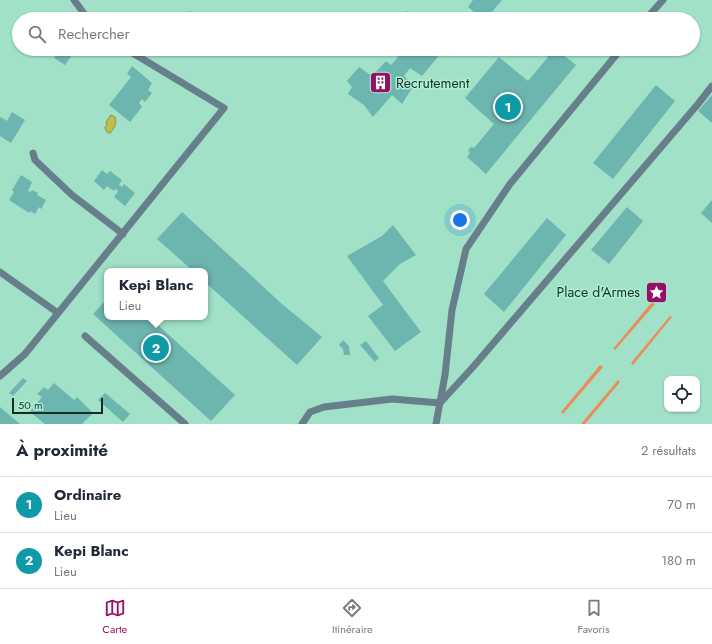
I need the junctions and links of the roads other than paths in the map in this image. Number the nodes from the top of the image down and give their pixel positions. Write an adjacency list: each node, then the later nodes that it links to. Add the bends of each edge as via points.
1 (74, 0): 3 (lane)
2 (663, 0): 4 (lane)
3 (83, 12)
4 (652, 12)
5 (138, 56): 9 (lane, via 224,108)
6 (615, 56): 14 (lane, via 510,184 466,249 452,310)
7 (712, 86): 14 (lane)
8 (33, 154): 9 (lane, via 35,160 72,195)
9 (123, 234): 11 (lane)
10 (0, 272): 11 (lane)
11 (58, 313): 13 (lane, via 24,354)
12 (85, 336): 15 (lane)
13 (0, 376)
14 (440, 404): 16 (lane, via 392,399 324,407 310,412); 17 (lane)
15 (185, 424)
16 (302, 424)
17 (436, 424)

